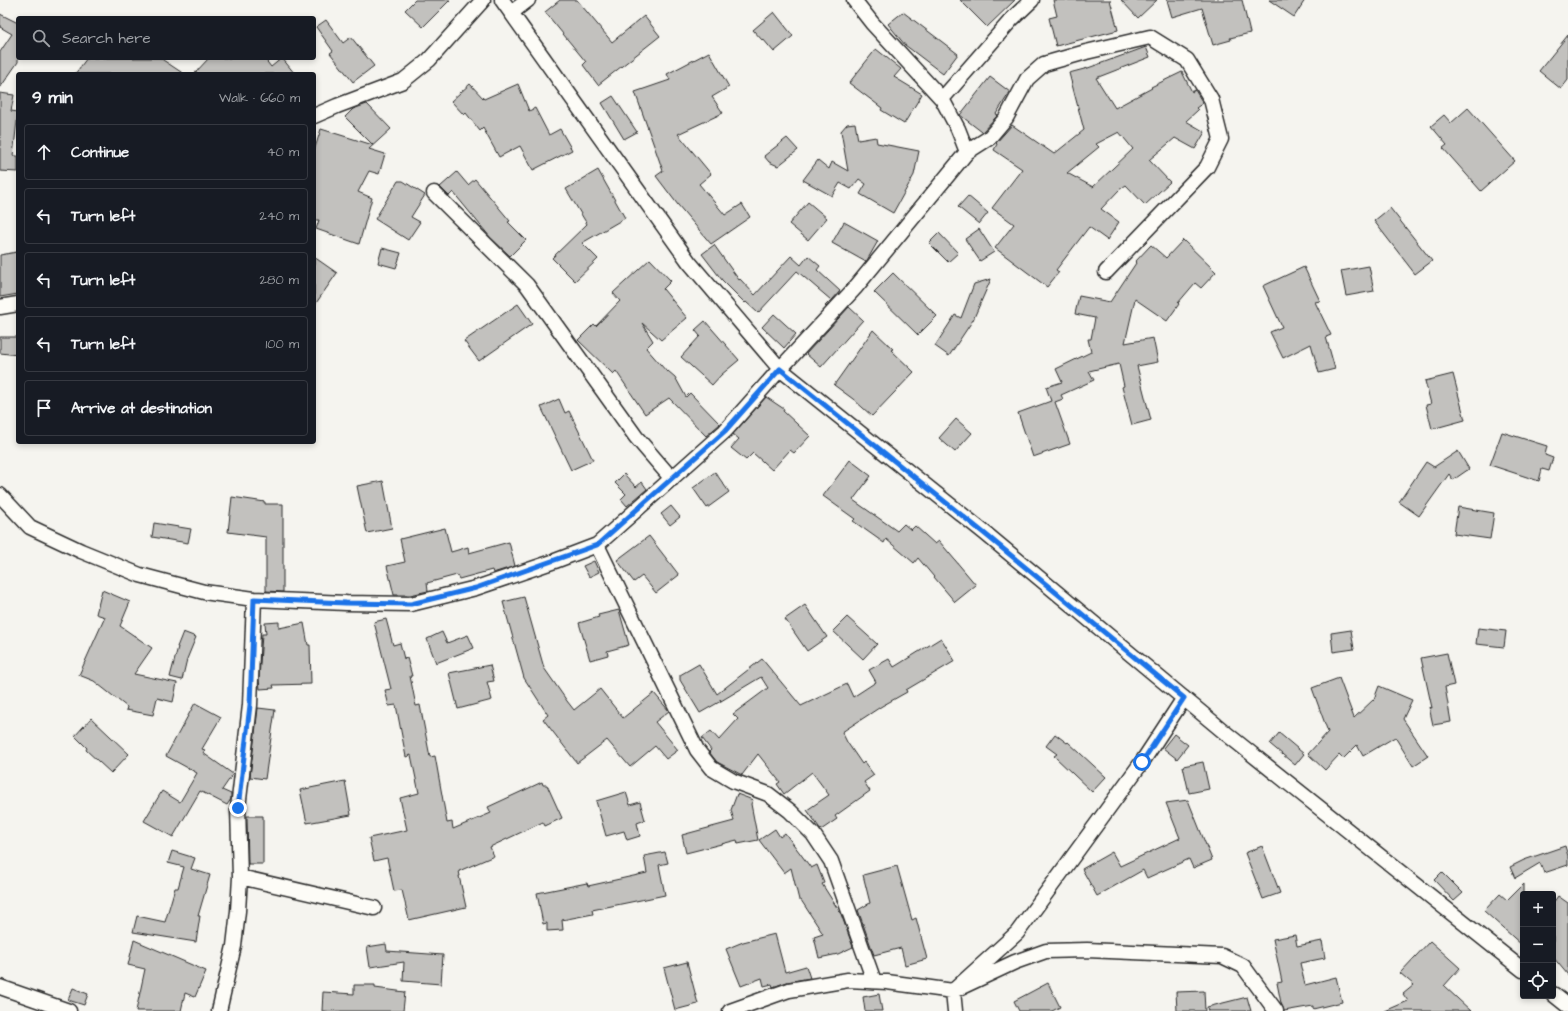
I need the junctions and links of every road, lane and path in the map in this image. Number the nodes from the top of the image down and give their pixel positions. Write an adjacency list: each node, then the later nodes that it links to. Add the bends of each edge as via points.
1 (483, 0): 8 (street, via 429,60 403,80)
2 (502, 0): 6 (street)
3 (528, 0): 6 (street)
4 (854, 0): 7 (street)
5 (1032, 0): 7 (street, via 1012,19)
6 (511, 13): 14 (street, via 689,262)
7 (942, 99): 9 (street)
8 (316, 115)
9 (967, 152): 11 (street, via 989,138 998,128 1027,79 1044,64 1150,37 1187,60 1211,100 1221,139 1207,167); 14 (street, via 855,288)
10 (434, 193): 15 (street, via 527,285 636,437)
11 (1106, 272)
12 (16, 304): 13 (street)
13 (0, 307)
14 (780, 369): 15 (street, via 725,431); 19 (street)
15 (672, 479): 17 (street)
16 (0, 495): 18 (street, via 30,527 81,551 147,577 204,592)
17 (597, 545): 18 (street, via 476,588 411,604); 23 (street, via 697,750 711,768 732,781 768,794 790,811 813,834 831,861)
18 (254, 599): 20 (street, via 250,705 238,808)
19 (1184, 698): 22 (street); 25 (street, via 1142,762 1017,932)
20 (240, 877): 21 (street); 29 (street, via 234,946)
21 (374, 908)
22 (1520, 968)
23 (874, 981): 25 (street); 30 (street, via 848,980 789,990)
24 (0, 987): 28 (street)
25 (953, 991): 31 (street); 32 (street, via 1015,962 1046,951 1087,950 1222,956 1243,966)
26 (1556, 996): 27 (street)
27 (1568, 1006)
28 (69, 1011)
29 (219, 1011)
30 (730, 1011)
31 (955, 1011)
32 (1276, 1011)

